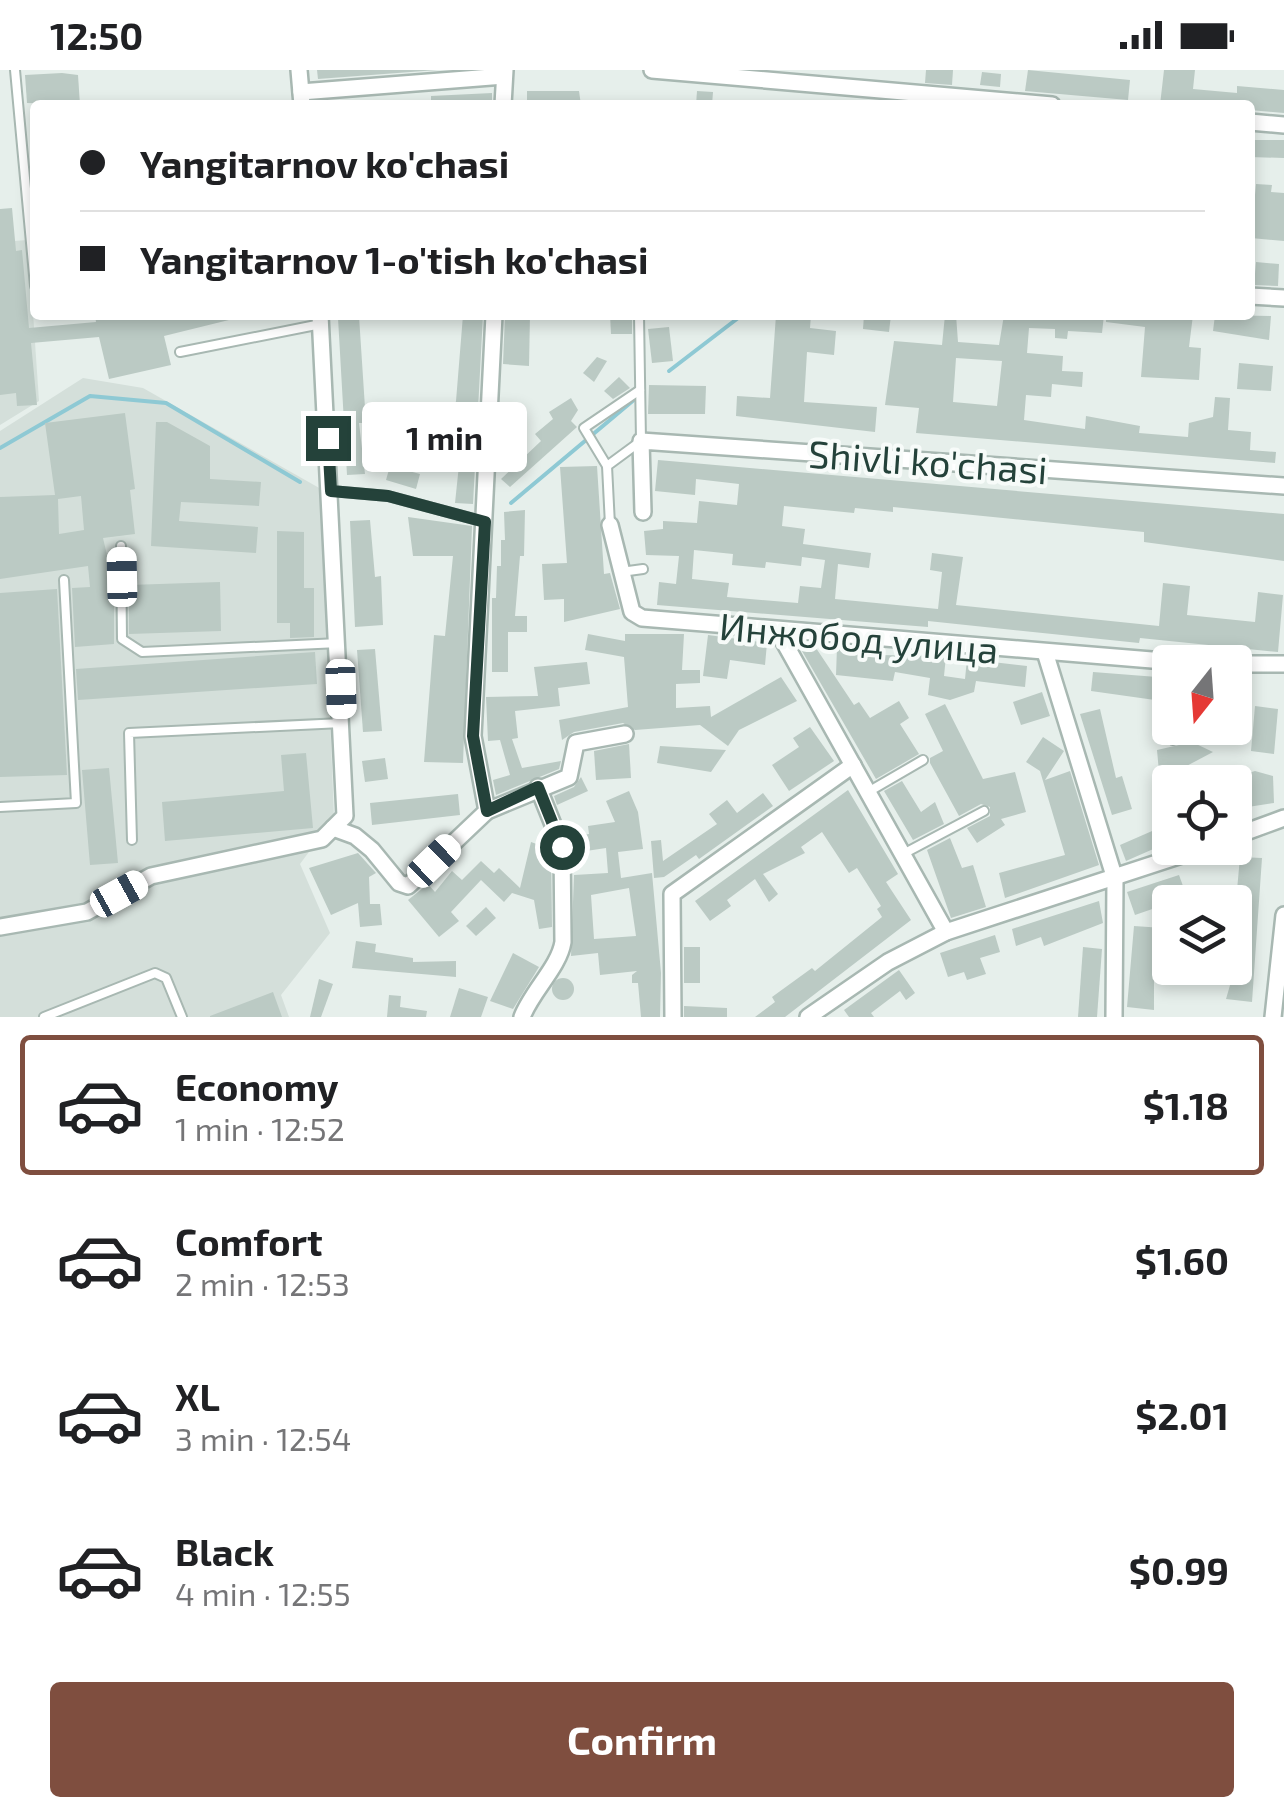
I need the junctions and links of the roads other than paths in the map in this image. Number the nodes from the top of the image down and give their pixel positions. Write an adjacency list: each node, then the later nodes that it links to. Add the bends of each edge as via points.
1 (15, 70): 10 (lane)
2 (298, 70): 5 (street)
3 (652, 70): 7 (street)
4 (505, 73): 5 (street); 6 (street)
5 (301, 99)
6 (503, 100)
7 (995, 100)
8 (1255, 122): 9 (street)
9 (1284, 125)
10 (30, 232)
11 (1255, 296): 12 (street)
12 (1284, 298)
13 (320, 320): 16 (lane); 21 (street)
14 (494, 320): 23 (street)
15 (639, 320): 17 (lane)
16 (180, 352)
17 (640, 390): 18 (lane); 19 (lane, via 584,428)
18 (641, 441): 19 (lane); 20 (street, Shivli ko'chasi); 22 (street)
19 (606, 466): 24 (lane)
20 (1284, 486)
21 (331, 491): 23 (lane, via 388,496); 30 (street)
22 (643, 512)
23 (485, 522): 42 (street, via 473,736)
24 (610, 525): 27 (street, Инжобод улица)
25 (121, 546): 30 (lane, via 122,639 130,648)
26 (643, 569): 27 (lane)
27 (622, 572): 29 (street, Инжобод улица, via 632,612 642,618)
28 (64, 580): 41 (lane, via 76,804)
29 (779, 632): 31 (street, Инжобод улица); 38 (street)
30 (339, 643): 35 (street)
31 (1045, 652): 32 (street, Инжобод улица); 50 (street)
32 (1152, 660)
33 (1252, 664): 34 (street)
34 (1284, 664)
35 (342, 723): 45 (street, via 347,810); 47 (lane, via 129,733)
36 (625, 734): 39 (street, via 576,743 570,777)
37 (923, 760): 40 (lane)
38 (853, 766): 40 (street); 58 (street, via 672,894)
39 (538, 787): 42 (street); 57 (street, via 562,847 562,942)
40 (868, 792): 48 (street)
41 (0, 807)
42 (487, 811): 45 (street, via 404,886 364,843)
43 (984, 811): 48 (lane)
44 (1284, 818): 46 (street)
45 (333, 828): 52 (street, via 322,839 151,876 87,912)
46 (1252, 830)
47 (132, 840)
48 (903, 854): 53 (street)
49 (1156, 865): 50 (street)
50 (1115, 880): 53 (street); 60 (street)
51 (1284, 915): 54 (street)
52 (0, 928)
53 (946, 932): 59 (street)
54 (1281, 967): 61 (street)
55 (44, 1017): 56 (lane, via 155,973 166,978)
56 (182, 1017)
57 (522, 1017)
58 (673, 1017)
59 (808, 1017)
60 (1114, 1017)
61 (1273, 1017)

